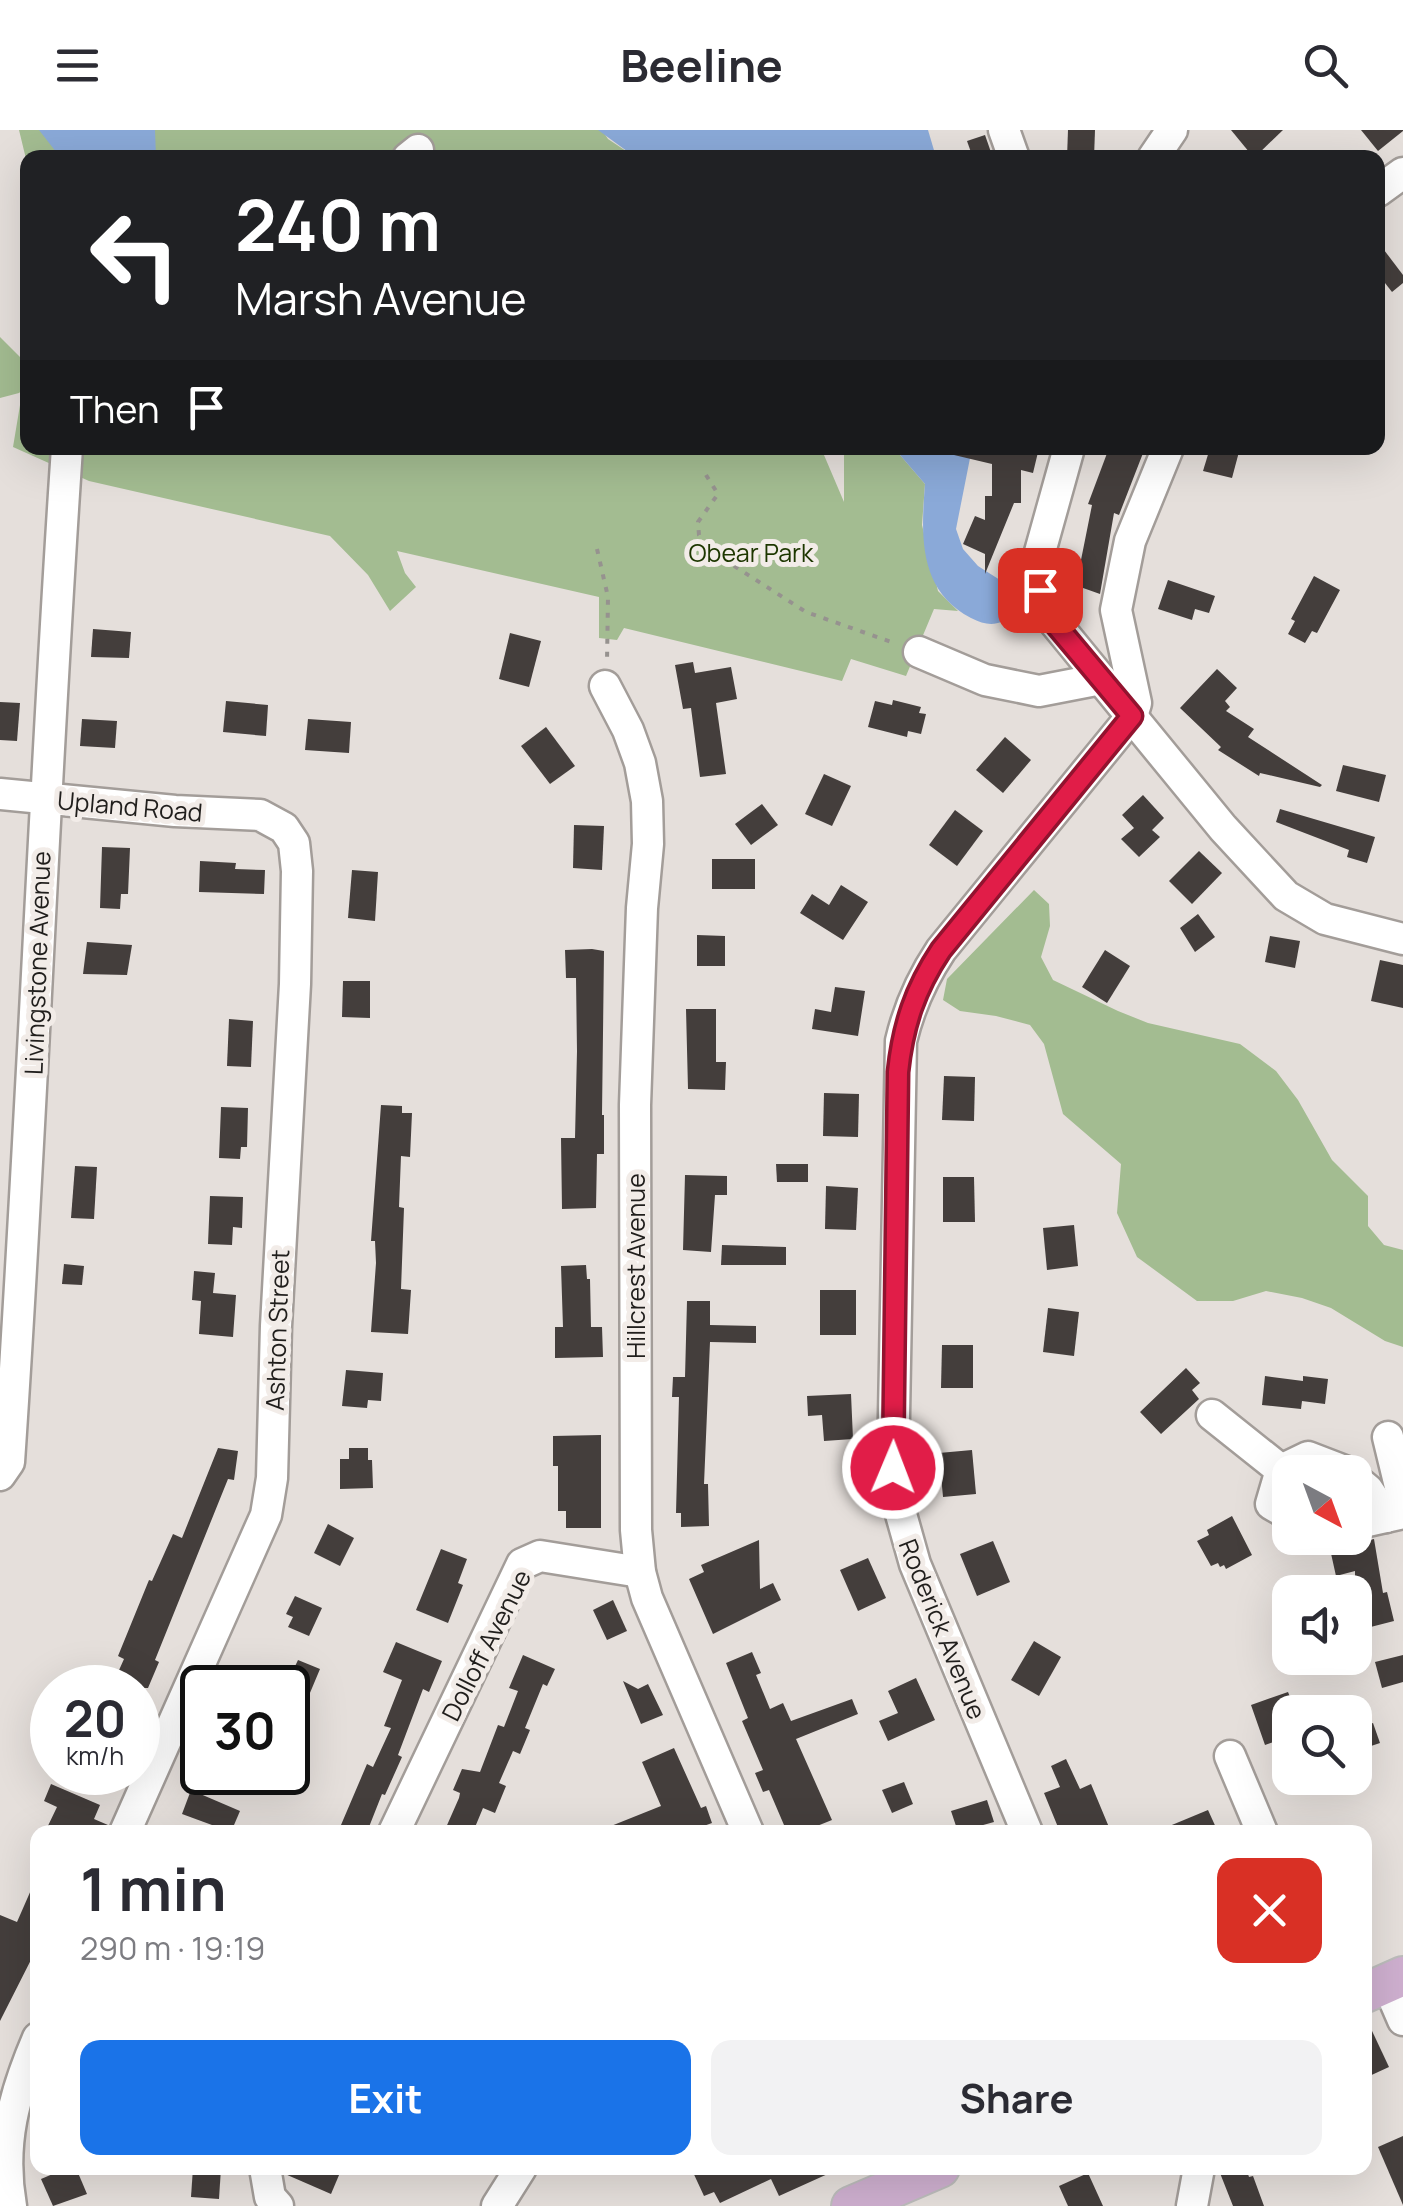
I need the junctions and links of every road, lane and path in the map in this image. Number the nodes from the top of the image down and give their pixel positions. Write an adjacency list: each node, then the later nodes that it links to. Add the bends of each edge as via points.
1 (67, 455): 11 (street, Livingstone Avenue)
2 (1066, 455): 7 (street, via 1040,552 1040,590 1050,618)
3 (1165, 455): 9 (street, via 1130,541 1116,610 1136,702)
4 (706, 476): 6 (path, via 718,494 698,522 699,535 717,555 806,612)
5 (598, 549): 8 (path, via 608,610)
6 (919, 652): 7 (street, via 985,680 1039,691)
7 (1101, 679): 9 (street)
8 (605, 686): 21 (street, Hillcrest Avenue, via 628,730 647,801 635,1106)
9 (1132, 716): 13 (street, via 1286,896 1325,920); 26 (street, Roderick Avenue, via 941,950 908,1011 900,1057 896,1500 915,1564)
10 (0, 794): 11 (street, Upland Road)
11 (44, 798): 12 (street, Upland Road); 17 (street, Livingstone Avenue, via 30,1156 8,1462)
12 (260, 814): 23 (street, Ashton Street, via 294,843 297,871 272,1478 266,1516)
13 (1403, 939)
14 (1212, 1414): 16 (street)
15 (1388, 1437): 19 (street)
16 (1272, 1463)
17 (0, 1476)
18 (1372, 1493): 19 (street)
19 (1397, 1510): 20 (street)
20 (1372, 1518)
21 (640, 1572): 24 (street, Dolloff Avenue, via 540,1556 522,1564); 25 (street, Hillcrest Avenue)
22 (1230, 1756): 27 (street)
23 (129, 1825)
24 (397, 1825)
25 (745, 1825)
26 (1024, 1825)
27 (1259, 1825)
28 (1385, 1984): 29 (street)
29 (1403, 2020)
30 (30, 2056): 35 (street, via 2,2140)
31 (266, 2175): 36 (street)
32 (516, 2175): 37 (street)
33 (1198, 2175): 39 (street)
34 (895, 2176): 38 (main road)
35 (10, 2206)
36 (278, 2206)
37 (498, 2206)
38 (852, 2206)
39 (1192, 2206)

